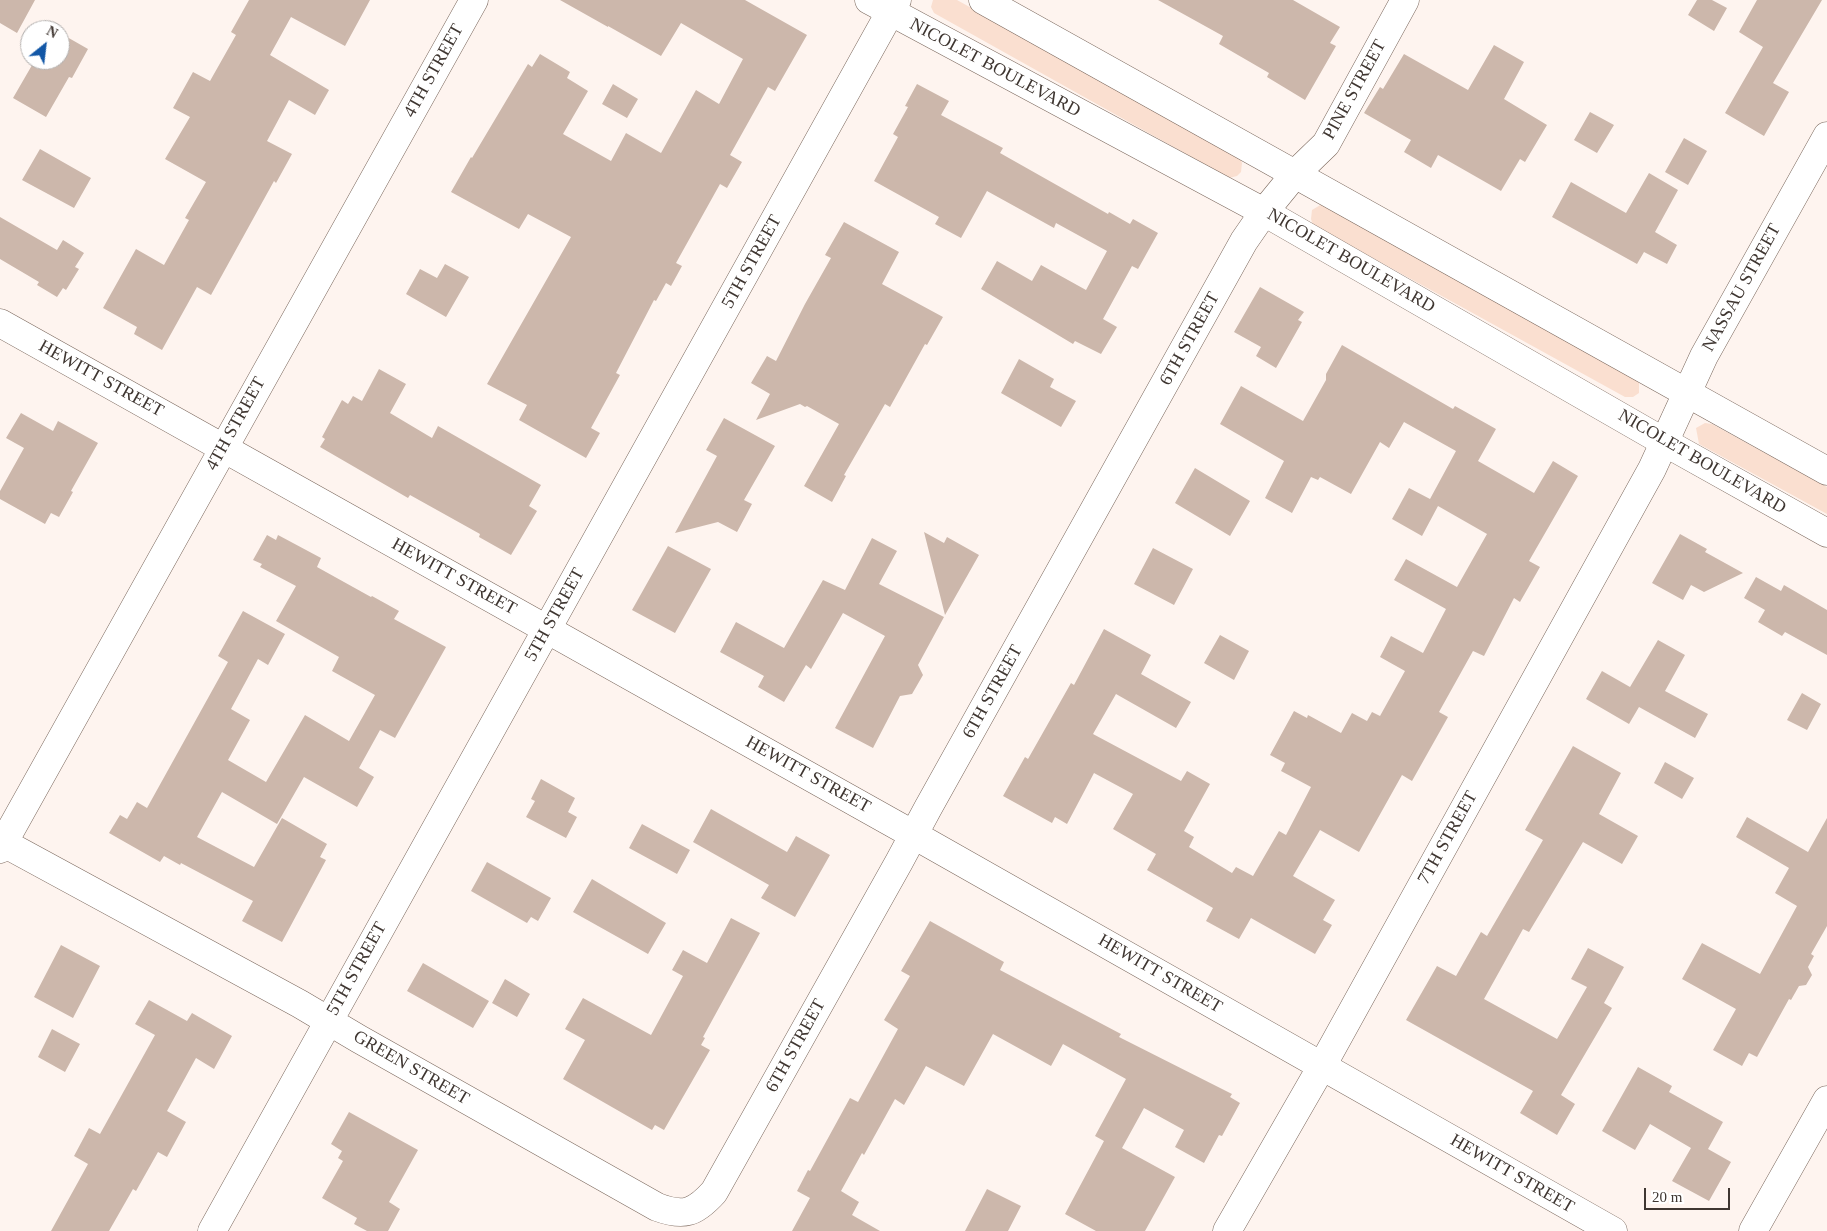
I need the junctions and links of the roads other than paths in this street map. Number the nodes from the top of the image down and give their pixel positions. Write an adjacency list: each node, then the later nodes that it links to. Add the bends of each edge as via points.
1 (474, 0): 11 (street, 4TH STREET)
2 (983, 0): 6 (street)
3 (1405, 0): 6 (street, PINE STREET, via 1326,144)
4 (885, 4): 7 (street, NICOLET BOULEVARD); 14 (street, 5TH STREET)
5 (1827, 136): 9 (street, NASSAU STREET, via 1704,356)
6 (1295, 174): 7 (street, 6TH STREET); 9 (street)
7 (1264, 212): 10 (street, NICOLET BOULEVARD); 15 (street, 6TH STREET, via 1244,241)
8 (0, 323): 11 (street, HEWITT STREET)
9 (1687, 393): 10 (street, NASSAU STREET); 12 (street)
10 (1666, 442): 13 (street, NICOLET BOULEVARD); 18 (street, 7TH STREET)
11 (223, 447): 14 (street, HEWITT STREET); 16 (street, 4TH STREET)
12 (1827, 471)
13 (1827, 533)
14 (547, 628): 15 (street, HEWITT STREET); 17 (street, 5TH STREET)
15 (914, 834): 18 (street, HEWITT STREET); 20 (street, 6TH STREET, via 714,1192)
16 (1, 844): 17 (street, GREEN STREET)
17 (329, 1020): 20 (street, GREEN STREET, via 657,1207 670,1212); 21 (street, 5TH STREET)
18 (1322, 1066): 22 (street, 7TH STREET); 23 (street, HEWITT STREET)
19 (1827, 1100): 24 (street)
20 (692, 1210)
21 (212, 1231)
22 (1227, 1231)
23 (1613, 1231)
24 (1753, 1231)

